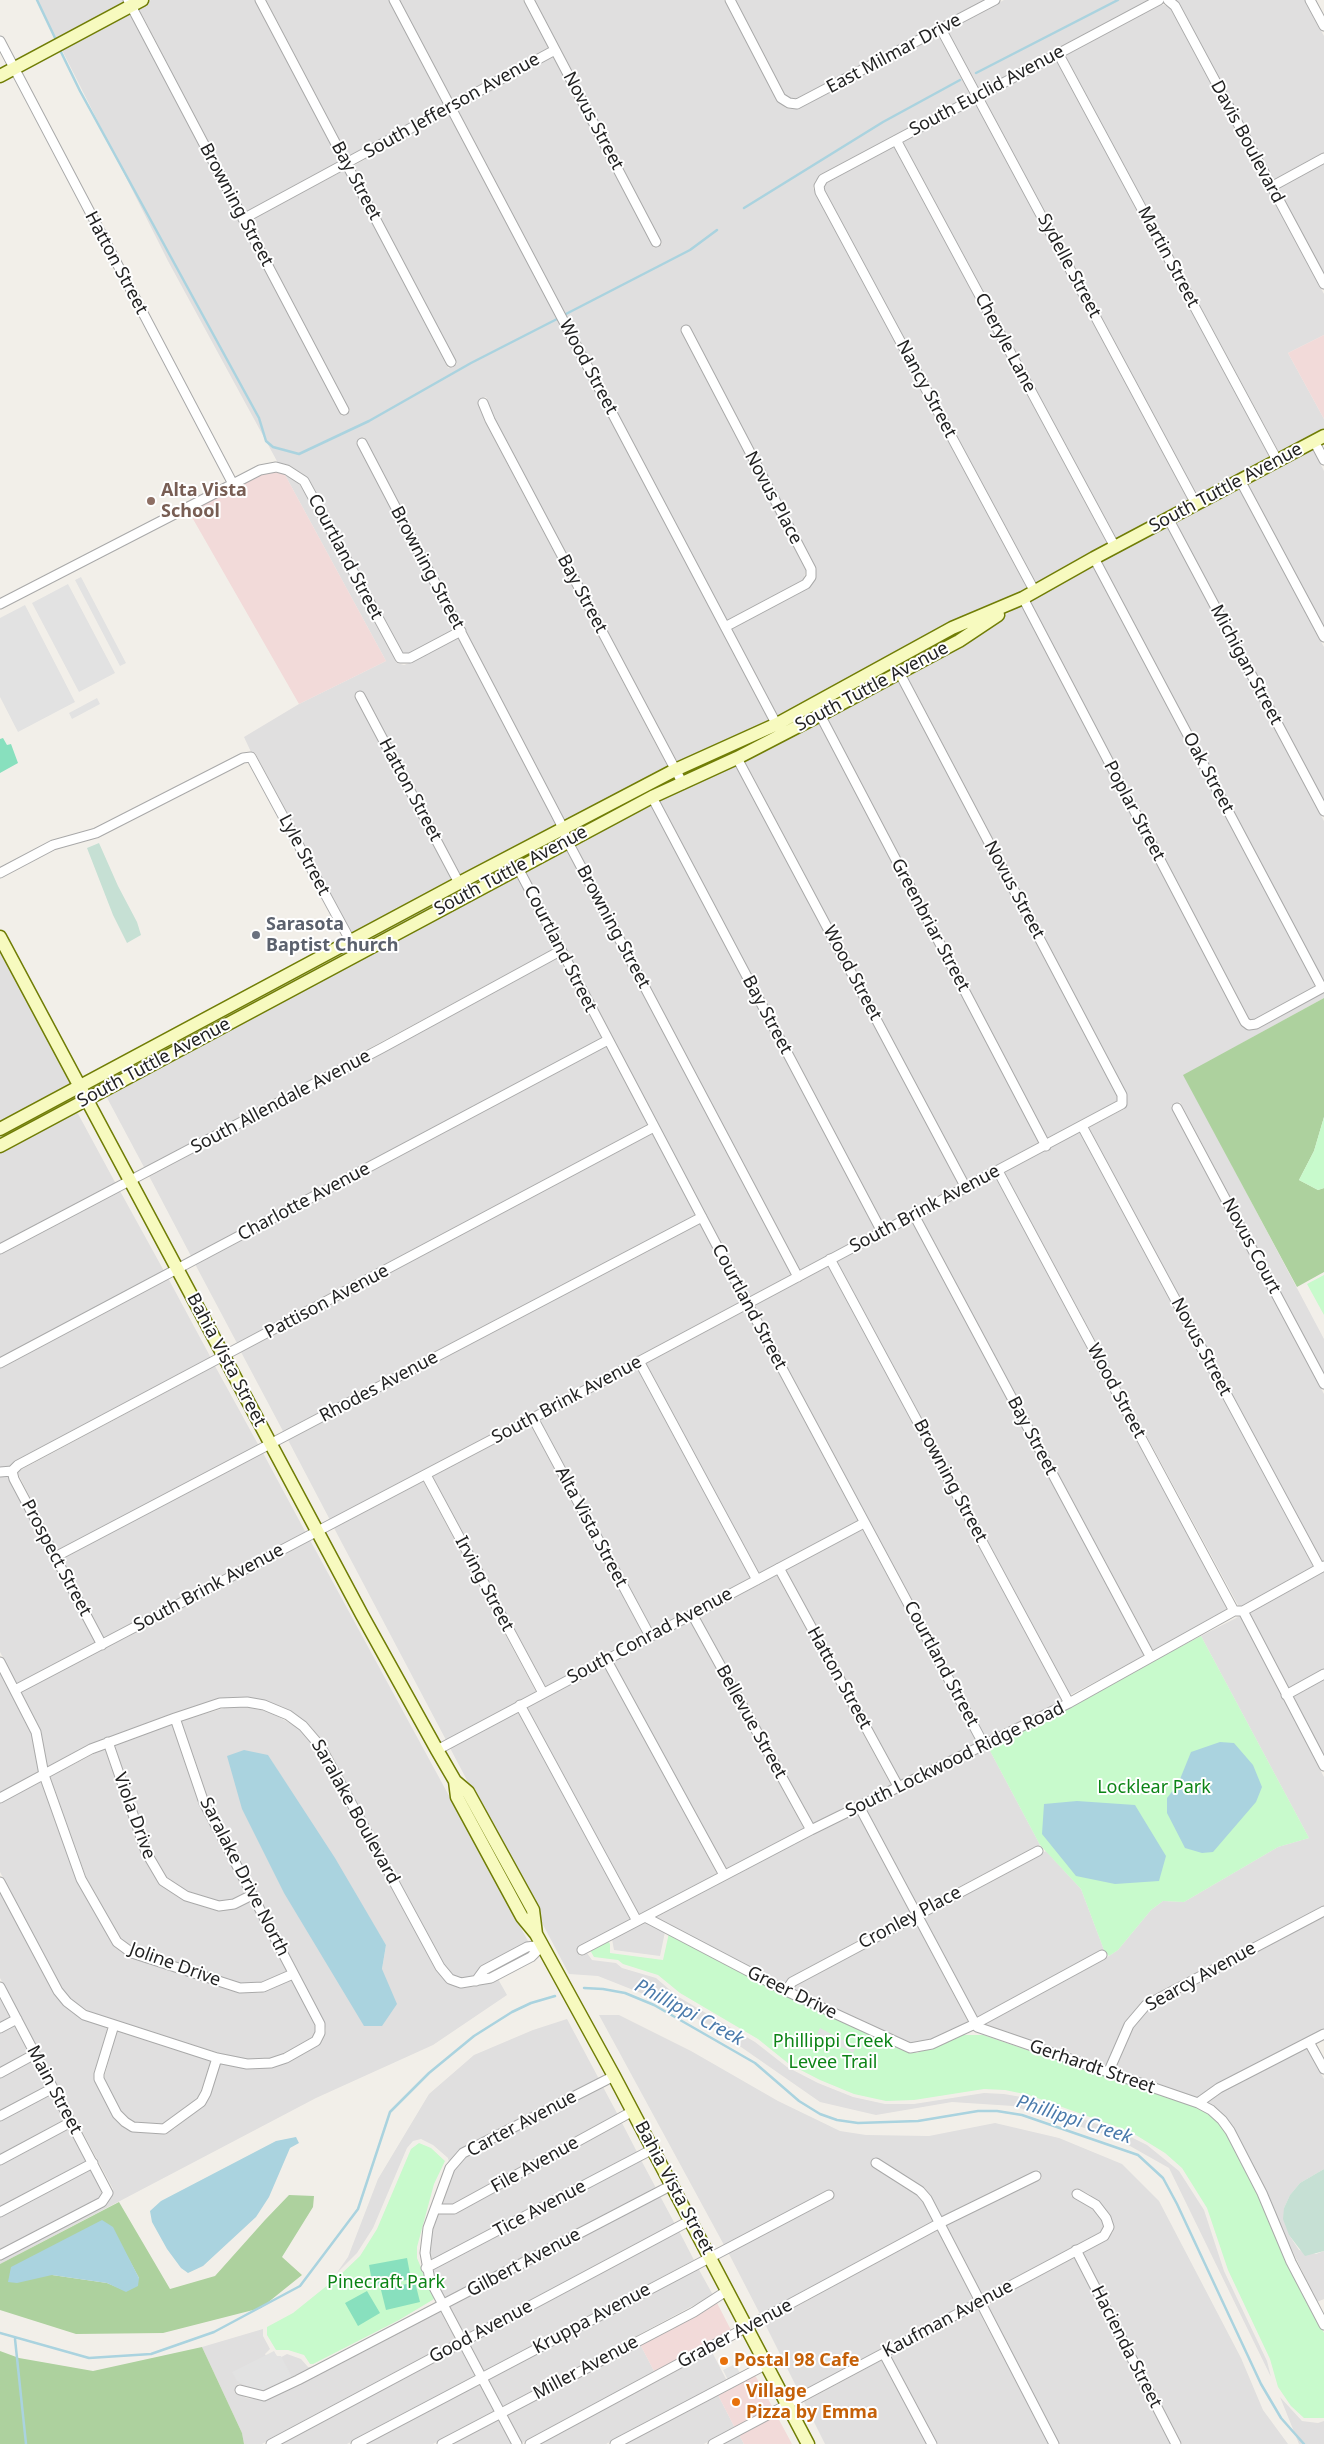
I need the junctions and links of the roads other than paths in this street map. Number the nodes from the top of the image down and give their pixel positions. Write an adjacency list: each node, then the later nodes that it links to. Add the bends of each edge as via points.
1 (260, 0): 21 (street, Bay Street)
2 (394, 0): 18 (street, Wood Street)
3 (529, 0): 13 (street, Novus Street)
4 (730, 0): 11 (street, East Milmar Drive, via 781,98 791,104 800,103)
5 (995, 0): 11 (street, East Milmar Drive)
6 (1159, 0): 14 (street, South Euclid Avenue)
7 (1169, 0): 23 (street, Davis Boulevard)
8 (1310, 0): 10 (street)
9 (134, 2): 15 (main road); 24 (street, Browning Street)
10 (1324, 26)
11 (941, 29): 17 (street, Sydelle Street)
12 (0, 41): 15 (street, Hatton Street)
13 (555, 50): 18 (street, South Jefferson Avenue); 25 (street, Novus Street)
14 (1058, 53): 17 (street, South Euclid Avenue); 33 (street, Martin Street)
15 (14, 69): 16 (main road); 36 (street, Hatton Street)
16 (0, 76)
17 (977, 96): 19 (street, South Euclid Avenue); 37 (street, Sydelle Street)
18 (450, 107): 21 (street, South Jefferson Avenue); 44 (street, Wood Street)
19 (896, 140): 22 (street, South Euclid Avenue, via 823,179); 39 (street, Cheryle Lane)
20 (1324, 158): 23 (street)
21 (347, 164): 24 (street, South Jefferson Avenue); 28 (street, Bay Street)
22 (819, 186): 41 (street, Nancy Street, via 824,201)
23 (1271, 187): 26 (street, Davis Boulevard)
24 (243, 219): 30 (street, Browning Street)
25 (656, 242)
26 (1324, 284)
27 (686, 330): 44 (street, Novus Place, via 811,568 811,577 806,584)
28 (451, 362)
29 (483, 403): 53 (street, Bay Street)
30 (344, 410)
31 (1319, 439): 33 (main road, South Tuttle Avenue); 34 (street)
32 (362, 443): 45 (street, Browning Street)
33 (1278, 460): 35 (main road, South Tuttle Avenue)
34 (1324, 460)
35 (1240, 480): 37 (main road, South Tuttle Avenue); 46 (street)
36 (233, 484): 43 (street); 45 (street, Courtland Street, via 260,470 276,467 288,470 304,481 402,659 410,658)
37 (1196, 504): 38 (main road, South Tuttle Avenue)
38 (1168, 518): 39 (main road, South Tuttle Avenue); 56 (street, Michigan Street)
39 (1115, 547): 40 (main road, South Tuttle Avenue)
40 (1094, 558): 41 (main road, South Tuttle Avenue); 66 (street, Oak Street)
41 (1035, 592): 42 (main road, South Tuttle Avenue)
42 (1023, 598): 47 (main road, South Tuttle Avenue, via 959,641); 49 (main road, South Tuttle Avenue, via 952,628); 66 (street, Poplar Street, via 1247,1023 1256,1024)
43 (0, 604)
44 (725, 627): 51 (street, Wood Street)
45 (461, 631): 57 (street, Browning Street)
46 (1324, 637)
47 (900, 672): 50 (main road, South Tuttle Avenue); 69 (street, Novus Street, via 1122,1095 1123,1100)
48 (360, 696): 61 (street, Hatton Street)
49 (814, 704): 50 (street, Greenbriar Street); 51 (main road, South Tuttle Avenue)
50 (820, 715): 51 (main road, South Tuttle Avenue); 75 (street, Greenbriar Street)
51 (779, 729): 52 (main road, South Tuttle Avenue); 53 (main road, South Tuttle Avenue)
52 (738, 758): 54 (main road, South Tuttle Avenue); 78 (street, Wood Street)
53 (676, 770): 54 (street, Bay Street); 57 (main road, South Tuttle Avenue)
54 (683, 784): 55 (main road, South Tuttle Avenue)
55 (652, 797): 58 (main road, South Tuttle Avenue); 81 (street, Bay Street)
56 (1324, 811)
57 (564, 829): 58 (street, Browning Street); 61 (main road, South Tuttle Avenue)
58 (568, 842): 59 (main road, South Tuttle Avenue); 85 (street, Browning Street)
59 (518, 868): 64 (street, Courtland Street); 65 (main road, South Tuttle Avenue)
60 (0, 873): 63 (street, Lyle Street, via 53,845 96,833 250,757)
61 (459, 883): 63 (main road, South Tuttle Avenue)
62 (0, 937): 68 (main road, Bahia Vista Street)
63 (350, 941): 65 (street, Lyle Street); 68 (main road, South Tuttle Avenue)
64 (560, 951): 67 (street, Courtland Street); 77 (street, South Allendale Avenue)
65 (357, 953): 68 (main road, South Tuttle Avenue)
66 (1323, 988)
67 (608, 1040): 72 (street, Courtland Street); 84 (street, Charlotte Avenue)
68 (83, 1094): 73 (main road, South Tuttle Avenue); 74 (main road, South Tuttle Avenue); 77 (main road, Bahia Vista Street)
69 (1118, 1107): 71 (street, South Brink Avenue)
70 (1177, 1108): 90 (street, Novus Court)
71 (1082, 1126): 75 (street, South Brink Avenue); 99 (street, Novus Street)
72 (654, 1127): 80 (street, Courtland Street); 87 (street, Pattison Avenue)
73 (0, 1130)
74 (0, 1146)
75 (1046, 1146): 76 (street, South Brink Avenue)
76 (998, 1171): 78 (street, South Brink Avenue); 102 (street, Wood Street)
77 (130, 1181): 82 (street, South Allendale Avenue); 84 (main road, Bahia Vista Street)
78 (966, 1188): 79 (street, South Brink Avenue)
79 (914, 1215): 81 (street, South Brink Avenue); 106 (street, Bay Street)
80 (702, 1217): 86 (street, Courtland Street); 92 (street, Rhodes Avenue)
81 (882, 1232): 83 (street, South Brink Avenue)
82 (0, 1249)
83 (830, 1259): 85 (street, South Brink Avenue); 113 (street, Browning Street)
84 (177, 1269): 87 (main road, Bahia Vista Street); 89 (street, Charlotte Avenue)
85 (798, 1277): 86 (street, South Brink Avenue)
86 (748, 1304): 88 (street, South Brink Avenue); 96 (street, Courtland Street)
87 (224, 1357): 92 (main road, Bahia Vista Street); 93 (street, Pattison Avenue)
88 (639, 1361): 91 (street, South Brink Avenue); 101 (street)
89 (0, 1362)
90 (1324, 1384)
91 (533, 1418): 95 (street, South Brink Avenue); 104 (street, Alta Vista Street)
92 (271, 1444): 97 (main road, Bahia Vista Street); 98 (street, Rhodes Avenue)
93 (12, 1471): 94 (street, Pattison Avenue); 98 (street, Prospect Street)
94 (0, 1472)
95 (426, 1475): 97 (street, South Brink Avenue); 111 (street, Irving Street)
96 (864, 1523): 100 (street, South Conrad Avenue); 117 (street, Courtland Street)
97 (317, 1532): 105 (street, South Brink Avenue); 118 (main road, Bahia Vista Street)
98 (55, 1557): 105 (street, Prospect Street)
99 (1322, 1567): 102 (street, South Lockwood Ridge Road)
100 (779, 1568): 101 (street, South Conrad Avenue); 121 (street, Hatton Street)
101 (757, 1580): 103 (street, South Conrad Avenue)
102 (1238, 1611): 106 (street, South Lockwood Ridge Road); 112 (street, Wood Street)
103 (692, 1614): 104 (street, South Conrad Avenue); 124 (street, Bellevue Street)
104 (650, 1636): 107 (street, South Conrad Avenue)
105 (102, 1644): 110 (street, South Brink Avenue)
106 (1150, 1656): 113 (street, South Lockwood Ridge Road)
107 (606, 1660): 111 (street, South Conrad Avenue); 126 (street)
108 (0, 1662): 110 (street, Joline Drive)
109 (1324, 1674): 112 (street)
110 (15, 1690): 120 (street, Joline Drive, via 36,1732)
111 (543, 1693): 114 (street, South Conrad Avenue)
112 (1286, 1695): 119 (street, Wood Street)
113 (1069, 1703): 117 (street, South Lockwood Ridge Road)
114 (520, 1705): 118 (street, South Conrad Avenue); 131 (street)
115 (175, 1718): 116 (street, Saralake Boulevard); 128 (street, Saralake Drive North, via 204,1803); 132 (street, Saralake Boulevard, via 220,1704 247,1702 276,1709 303,1726 321,1747 440,1967 455,1982 491,1978 531,1957)
116 (108, 1742): 120 (street, Saralake Boulevard); 128 (street, Viola Drive, via 146,1852 163,1881 186,1896 219,1906 234,1904)
117 (984, 1745): 121 (street, South Lockwood Ridge Road)
118 (436, 1750): 132 (main road, Bahia Vista Street, via 455,1781 456,1797 522,1917)
119 (1324, 1766)
120 (44, 1775): 122 (street, Saralake Boulevard); 135 (street, Joline Drive, via 81,1879 113,1936 124,1948 183,1971 240,1988 263,1987)
121 (899, 1788): 123 (street, South Lockwood Ridge Road)
122 (0, 1798)
123 (860, 1808): 124 (street, South Lockwood Ridge Road); 130 (street)
124 (811, 1830): 126 (street, South Lockwood Ridge Road)
125 (1038, 1851): 130 (street, Cronley Place)
126 (724, 1876): 131 (street, South Lockwood Ridge Road)
127 (0, 1882): 140 (street, via 61,1995 84,2015)
128 (252, 1895): 135 (street, Saralake Drive North)
129 (1324, 1911): 148 (street, Searcy Avenue, via 1146,2005 1129,2025)
130 (916, 1914): 137 (street, Cronley Place, via 792,1982); 139 (street)
131 (641, 1919): 133 (street, South Lockwood Ridge Road); 137 (street, Greer Drive)
132 (543, 1945): 149 (main road, Bahia Vista Street)
133 (582, 1950)
134 (1102, 1955): 139 (street, Greer Drive)
135 (293, 1974): 145 (street, Saralake Drive North, via 320,2024 320,2033 312,2044 271,2063 247,2064)
136 (0, 1987): 138 (street, Main Street)
137 (786, 1991): 139 (street, Greer Drive, via 910,2048 932,2044)
138 (17, 2019): 141 (street); 144 (street, Main Street)
139 (975, 2024): 148 (street, Gerhardt Street, via 989,2032)
140 (114, 2026): 145 (street); 145 (street, via 99,2079 117,2114 133,2127 164,2129 201,2102)
141 (0, 2028)
142 (1324, 2034): 143 (street)
143 (1309, 2042): 146 (street); 151 (street, via 1219,2088)
144 (35, 2054): 147 (street); 150 (street, Main Street)
145 (217, 2058)
146 (1324, 2069)
147 (0, 2072)
148 (1108, 2073): 151 (street, Gerhardt Street)
149 (614, 2076): 152 (main road, Bahia Vista Street); 163 (street, Carter Avenue, via 470,2149 450,2168)
150 (53, 2088): 153 (street); 154 (street, Main Street)
151 (1198, 2103): 175 (street, Gerhardt Street, via 1216,2114 1230,2131)
152 (633, 2112): 155 (main road, Bahia Vista Street); 163 (street, File Avenue, via 454,2209)
153 (0, 2116)
154 (71, 2122): 156 (street); 157 (street, Main Street)
155 (653, 2149): 160 (main road, Bahia Vista Street); 170 (street, Tice Avenue)
156 (0, 2160)
157 (93, 2163): 164 (street); 168 (street, Main Street, via 108,2192 102,2202)
158 (876, 2164): 166 (street, via 920,2190)
159 (1036, 2176): 166 (street, Graber Avenue)
160 (672, 2184): 165 (main road, Bahia Vista Street); 174 (street, Gilbert Avenue)
161 (1077, 2194): 167 (street, Kaufman Avenue, via 1096,2206 1109,2227 1104,2236)
162 (828, 2195): 169 (street, Kruppa Avenue)
163 (435, 2209): 170 (street, Carter Avenue, via 426,2238)
164 (0, 2212)
165 (691, 2220): 169 (main road, Bahia Vista Street); 178 (street, Good Avenue)
166 (940, 2223): 172 (street); 177 (street, Graber Avenue)
167 (1076, 2250): 172 (street, Kaufman Avenue); 195 (street, Hacienda Street)
168 (0, 2255)
169 (710, 2257): 171 (main road, Bahia Vista Street); 181 (street, Kruppa Avenue)
170 (426, 2268): 174 (street)
171 (728, 2290): 177 (main road, Bahia Vista Street); 184 (street, Miller Avenue, via 694,2312)
172 (979, 2302): 179 (street, Kaufman Avenue); 194 (street)
173 (1324, 2304): 175 (street)
174 (443, 2305): 178 (street); 182 (street, Gilbert Avenue, via 264,2396)
175 (1315, 2308): 176 (street, Gerhardt Street)
176 (1324, 2325)
177 (748, 2328): 180 (main road, Bahia Vista Street); 189 (street, Graber Avenue)
178 (462, 2342): 181 (street); 185 (street, Good Avenue)
179 (884, 2354): 183 (street, Kaufman Avenue); 193 (street)
180 (766, 2364): 183 (main road, Bahia Vista Street); 190 (street)
181 (481, 2378): 184 (street); 186 (street, Kruppa Avenue)
182 (240, 2390)
183 (788, 2405): 191 (street, Kaufman Avenue); 192 (main road, Bahia Vista Street)
184 (500, 2413): 187 (street, Miller Avenue); 188 (street)
185 (271, 2444)
186 (356, 2444)
187 (442, 2444)
188 (517, 2444)
189 (530, 2444)
190 (615, 2444)
191 (713, 2444)
192 (808, 2444)
193 (932, 2444)
194 (1054, 2444)
195 (1176, 2444)

